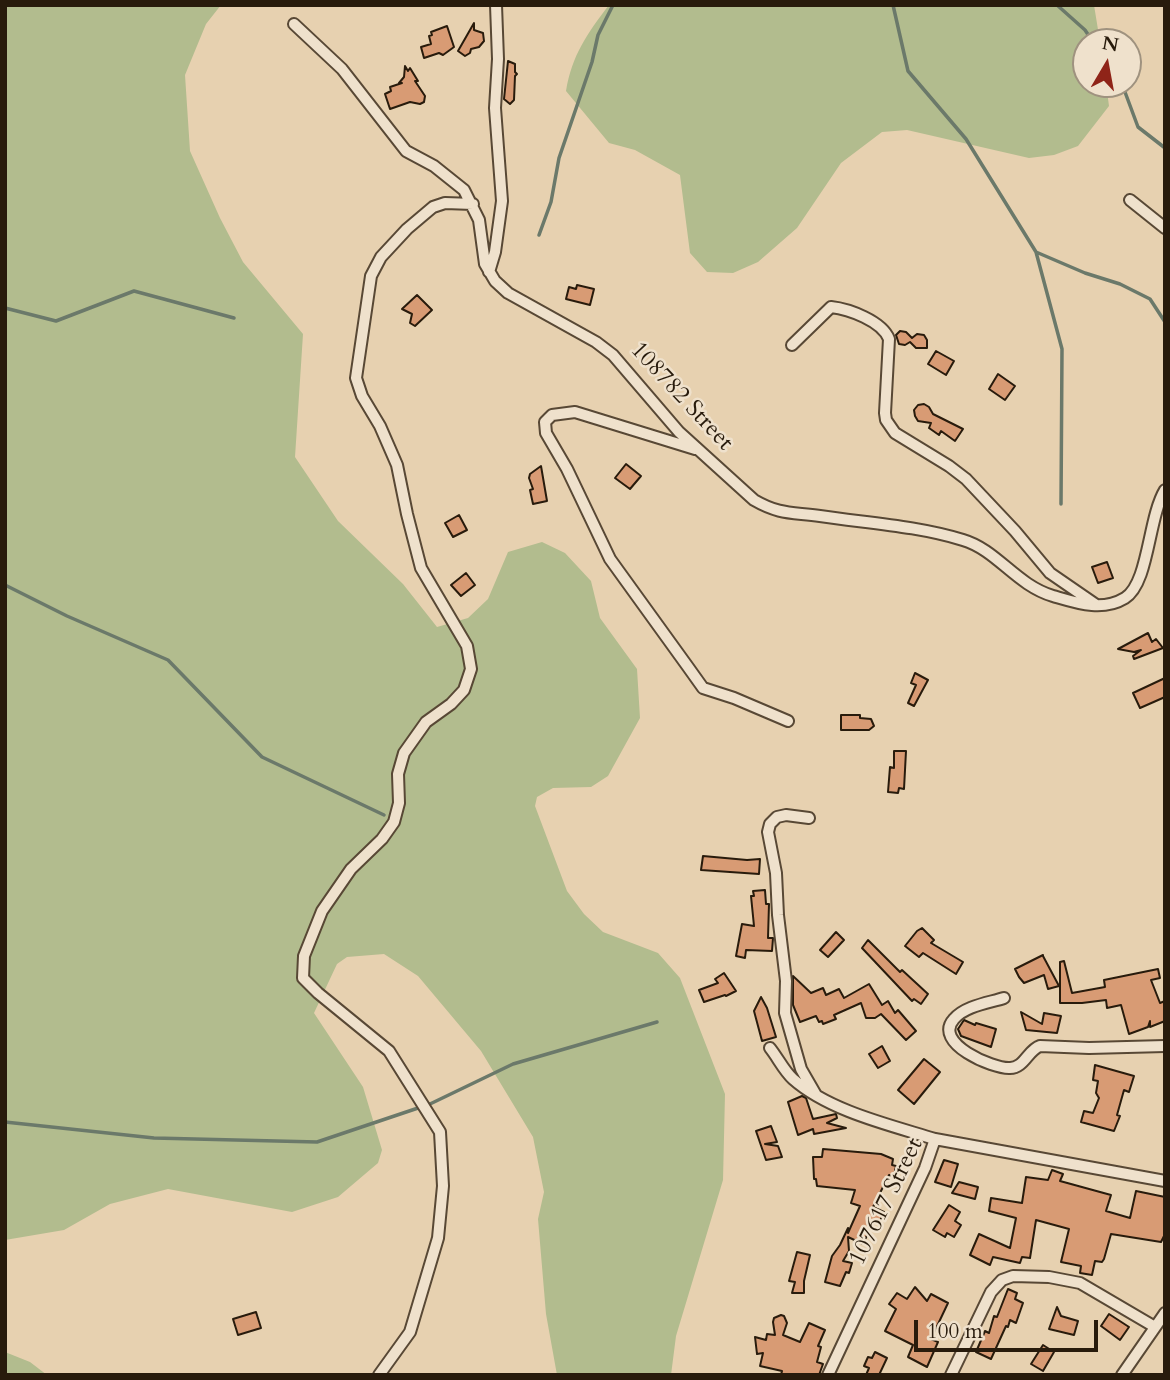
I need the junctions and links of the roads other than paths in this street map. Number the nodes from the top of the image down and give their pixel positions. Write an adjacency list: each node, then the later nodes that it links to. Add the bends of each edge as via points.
1 (496, 5): 6 (street, via 495,108 502,201)
2 (294, 24): 4 (street, via 342,69 406,151 454,180)
3 (1130, 200): 5 (street)
4 (473, 204): 6 (street); 21 (street, via 433,207 407,229 373,270 356,378 397,466 421,568 467,646 471,669 464,690 426,722 404,753 394,822 351,869 322,911 304,956 303,978 389,1051 440,1132 443,1186 438,1238 410,1332)
5 (1165, 229)
6 (488, 272): 8 (street, 108782 Street, via 508,293 613,355)
7 (792, 345): 10 (street, via 831,307 884,330 889,339 885,413 890,427 966,479 1050,573)
8 (698, 450): 10 (street, 108782 Street, via 754,500 774,511 966,540 1041,592); 11 (street, via 575,412 552,415 545,422 610,559 698,684)
9 (1165, 490): 10 (street, via 1154,514 1140,579 1128,596)
10 (1098, 606)
11 (788, 720)
12 (809, 818): 16 (street, via 777,817 768,832 776,873 785,1013 801,1069)
13 (1004, 998): 14 (street, via 968,1009 954,1019 950,1031 961,1050 1010,1068 1040,1046)
14 (1165, 1046)
15 (771, 1048): 16 (street, via 792,1078)
16 (816, 1095): 17 (street)
17 (935, 1139): 18 (street, 107617 Street); 22 (street, 107617 Street)
18 (1165, 1181)
19 (1165, 1313): 20 (street)
20 (1155, 1327): 23 (street, via 1080,1283 1013,1276 991,1292); 24 (street)
21 (379, 1375)
22 (828, 1375)
23 (951, 1375)
24 (1122, 1375)

